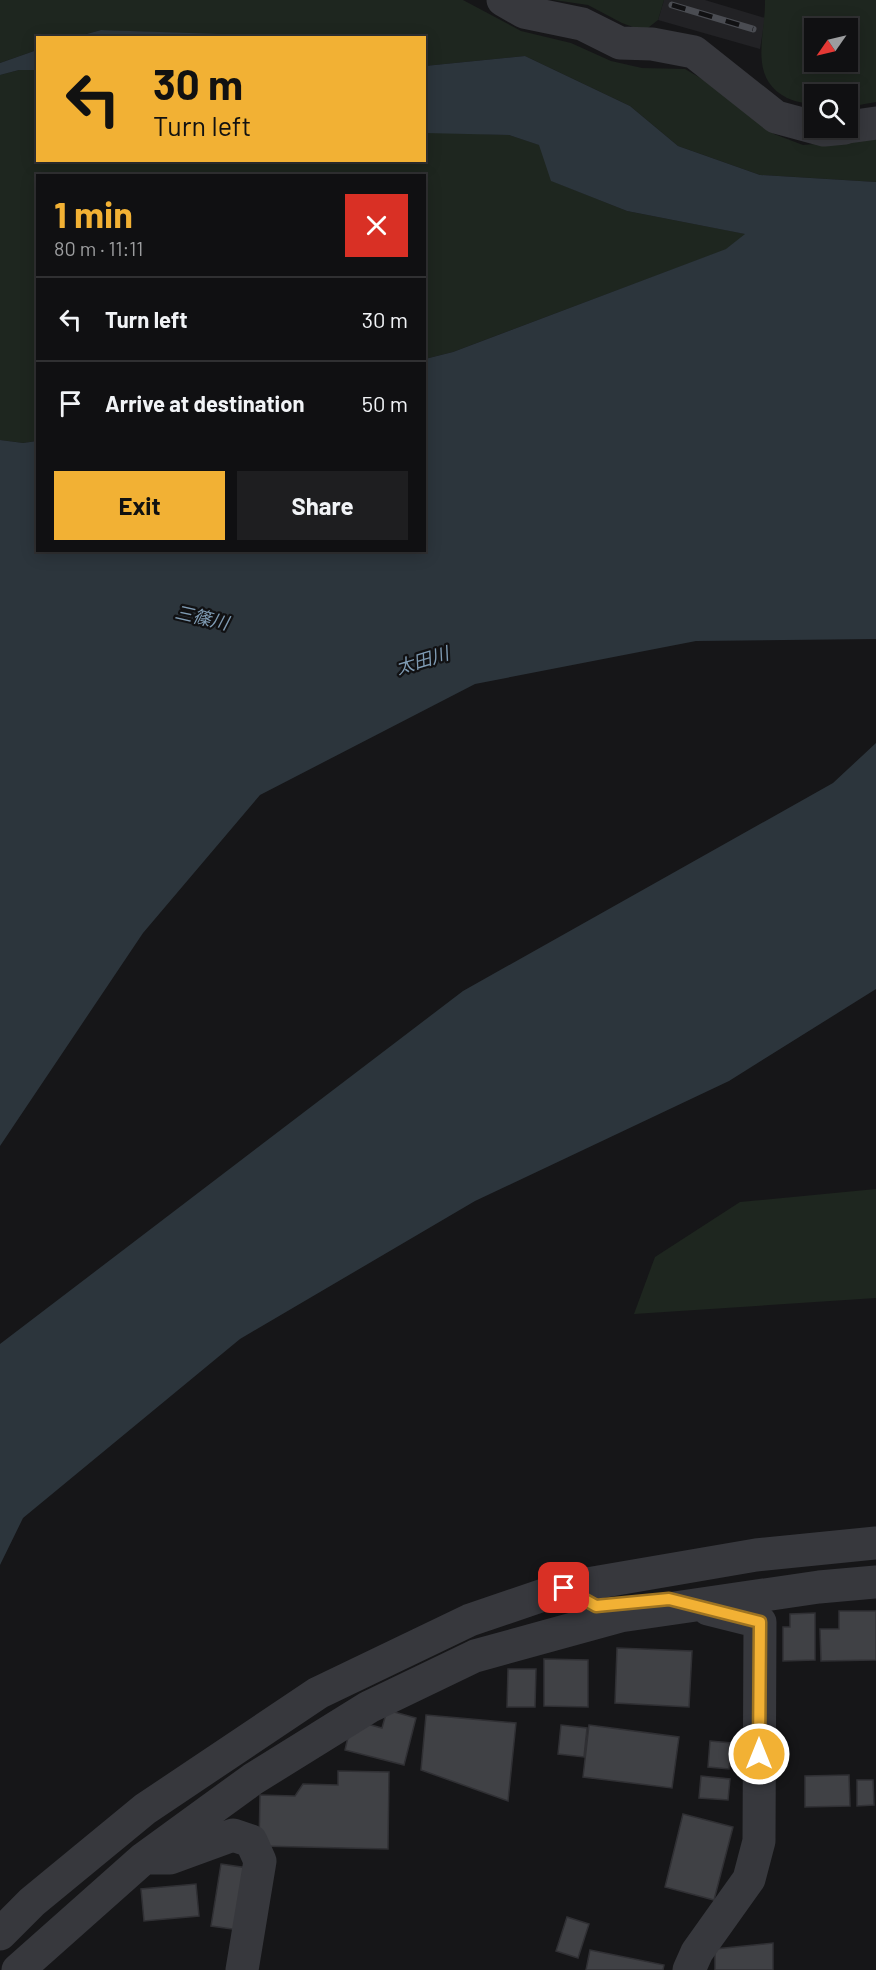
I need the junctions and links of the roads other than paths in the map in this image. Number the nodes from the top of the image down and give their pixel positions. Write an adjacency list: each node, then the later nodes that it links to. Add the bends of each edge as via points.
1 (503, 0): 3 (street, via 524,12 582,24 620,43 694,52 776,117)
2 (876, 123): 4 (street)
3 (804, 125)
4 (858, 125)
5 (876, 1543): 7 (street, via 756,1555)
6 (876, 1582): 8 (street)
7 (564, 1588): 8 (street, via 596,1606 669,1599); 10 (street, via 471,1620 318,1693 145,1809 32,1902)
8 (692, 1605): 9 (street, via 620,1616 475,1656 369,1707 253,1779); 13 (street, via 760,1622 759,1841 749,1879 697,1952)
9 (143, 1858): 11 (street); 12 (street, via 170,1858 233,1835 251,1841 260,1861)
10 (0, 1934)
11 (18, 1970)
12 (242, 1970)
13 (689, 1970)

